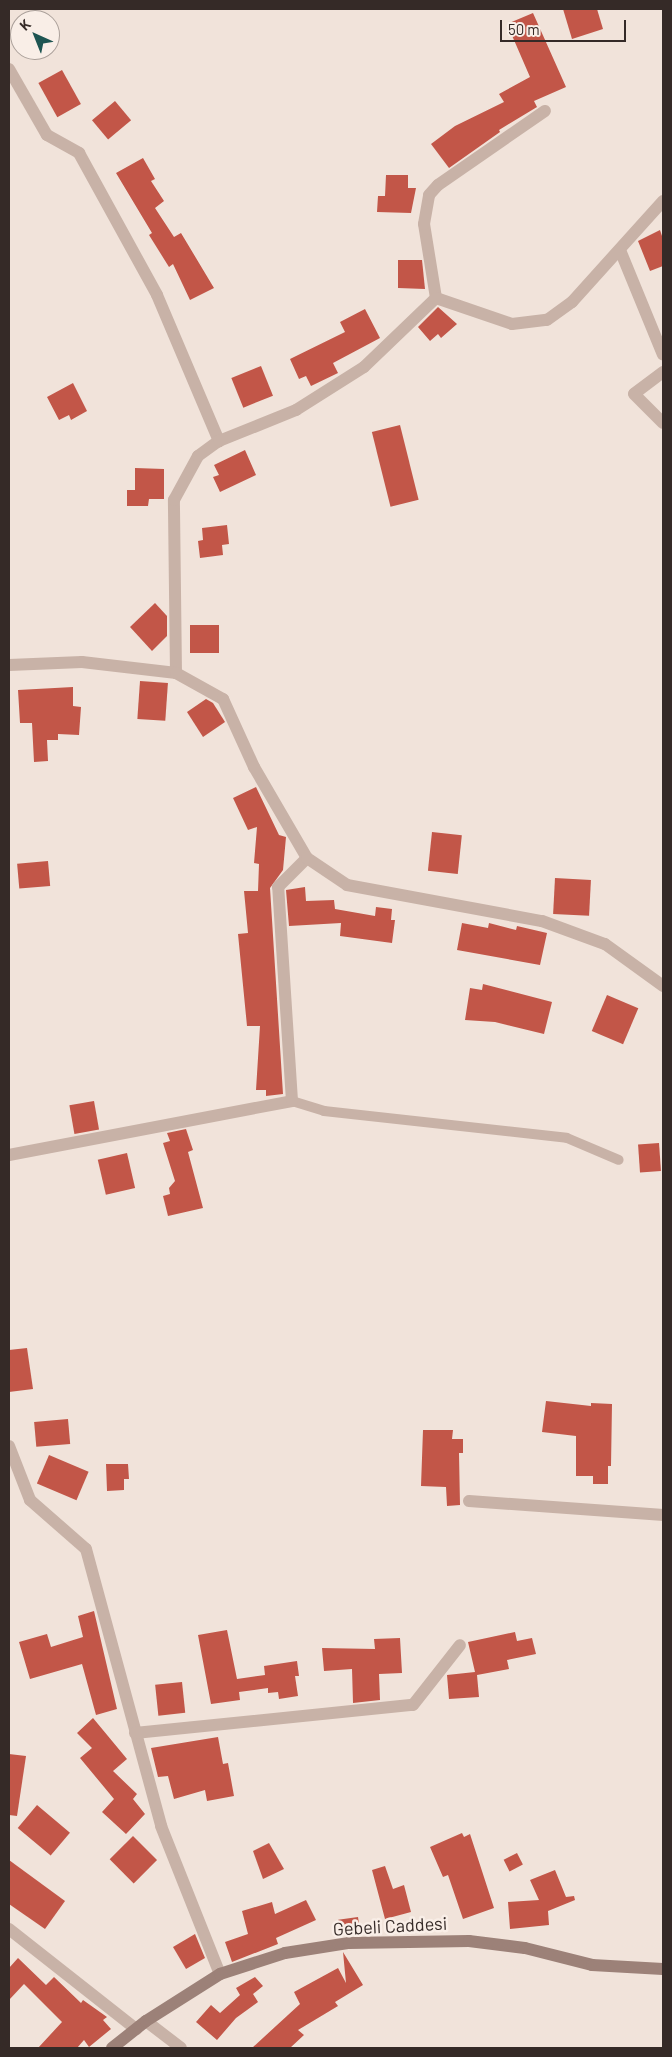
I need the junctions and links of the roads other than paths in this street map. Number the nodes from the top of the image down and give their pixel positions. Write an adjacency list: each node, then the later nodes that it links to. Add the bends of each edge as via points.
1 (9, 69): 9 (street, via 47,135 78,153 156,295)
2 (545, 111): 5 (street, via 438,185 429,196 424,224)
3 (663, 201): 4 (street)
4 (620, 250): 5 (street, via 572,302 547,320 512,324); 6 (street)
5 (436, 298): 9 (street, via 364,367 296,410)
6 (663, 355)
7 (663, 372): 8 (street, via 634,394)
8 (663, 423)
9 (219, 441): 11 (street, via 198,456 174,500)
10 (9, 665): 11 (street, via 82,662)
11 (176, 673): 12 (street, via 223,700 254,767)
12 (308, 858): 13 (street, via 347,885 542,921 604,944); 14 (street, via 278,887)
13 (663, 986)
14 (292, 1101): 15 (street); 16 (lane, via 324,1111 567,1138)
15 (9, 1155)
16 (619, 1160)
17 (9, 1446): 21 (street, via 30,1500 86,1549)
18 (469, 1502): 19 (street)
19 (663, 1516)
20 (460, 1645): 21 (street, via 413,1705)
21 (135, 1733): 24 (street, via 161,1826)
22 (9, 1929): 26 (street)
23 (663, 1969): 24 (main road, Gebeli Caddesi, via 592,1965 525,1948 469,1941 349,1943 285,1953)
24 (220, 1974): 25 (main road, Gebeli Caddesi)
25 (146, 2021): 26 (main road, Gebeli Caddesi); 28 (street)
26 (136, 2029): 27 (main road, Gebeli Caddesi)
27 (112, 2048)
28 (181, 2048)

